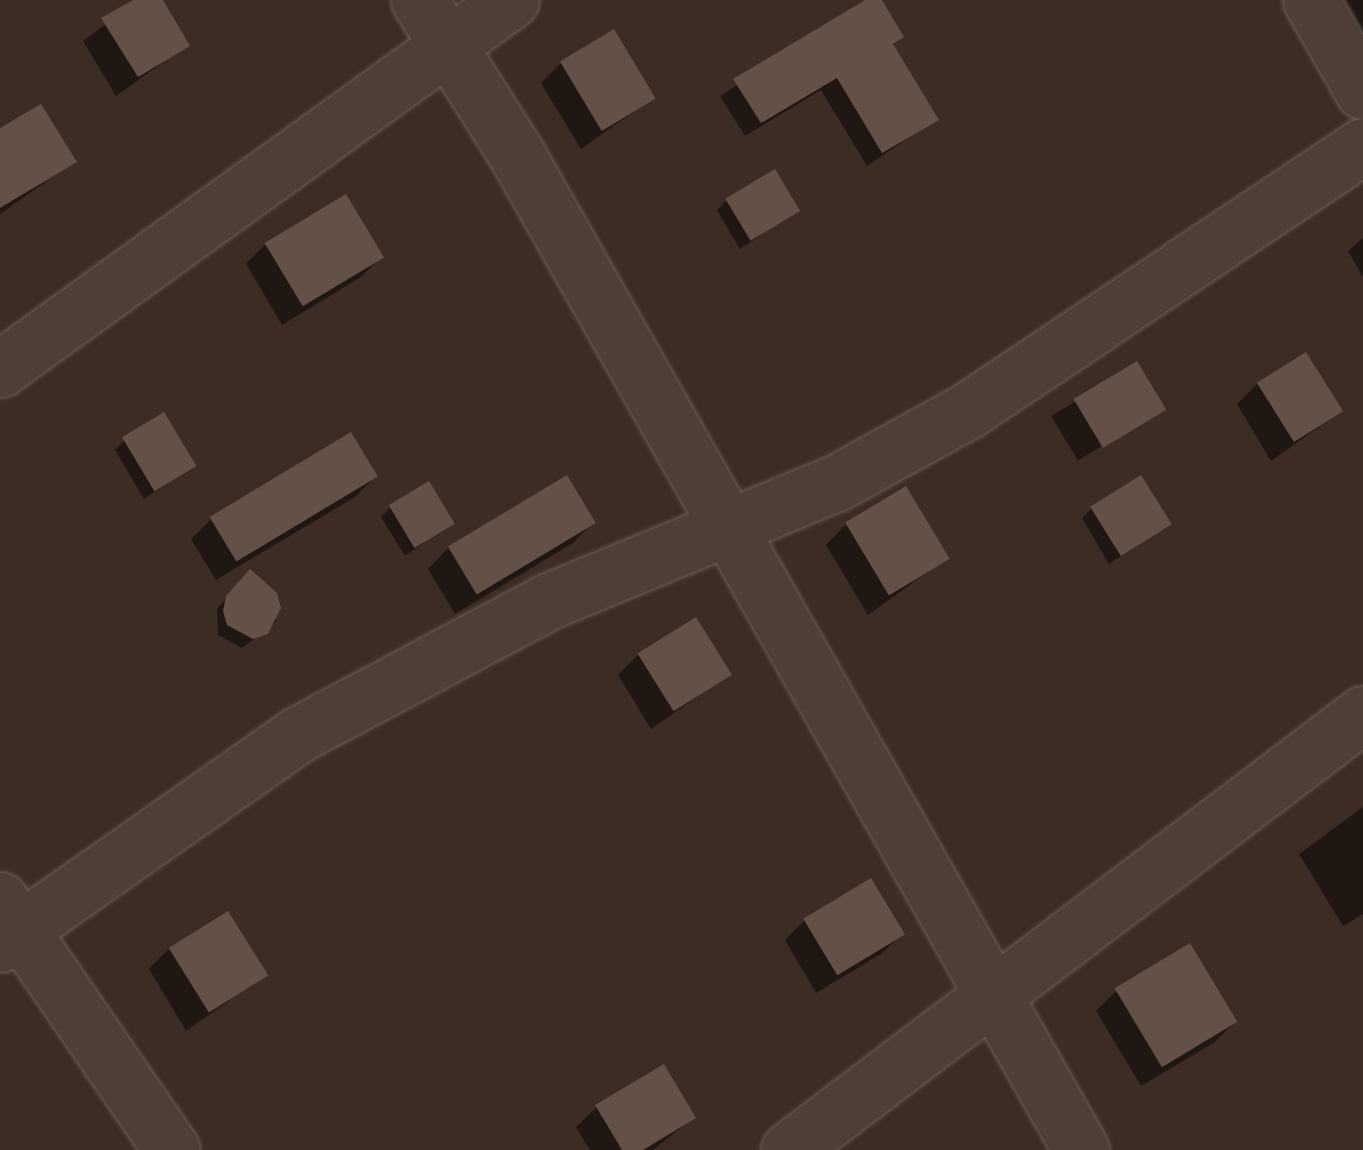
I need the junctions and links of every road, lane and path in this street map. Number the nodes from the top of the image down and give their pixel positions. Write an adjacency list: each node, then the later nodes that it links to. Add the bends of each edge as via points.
1 (419, 0): 4 (street)
2 (510, 0): 4 (street)
3 (1311, 0): 5 (street)
4 (448, 45): 7 (street); 8 (street)
5 (1363, 91)
6 (1363, 146): 8 (street, via 967,411 836,483)
7 (0, 369)
8 (728, 526): 10 (street, via 549,601 297,735); 11 (street)
9 (1363, 714): 11 (street)
10 (6, 924): 12 (street)
11 (993, 994): 13 (street); 14 (street)
12 (172, 1150)
13 (789, 1150)
14 (1081, 1150)

